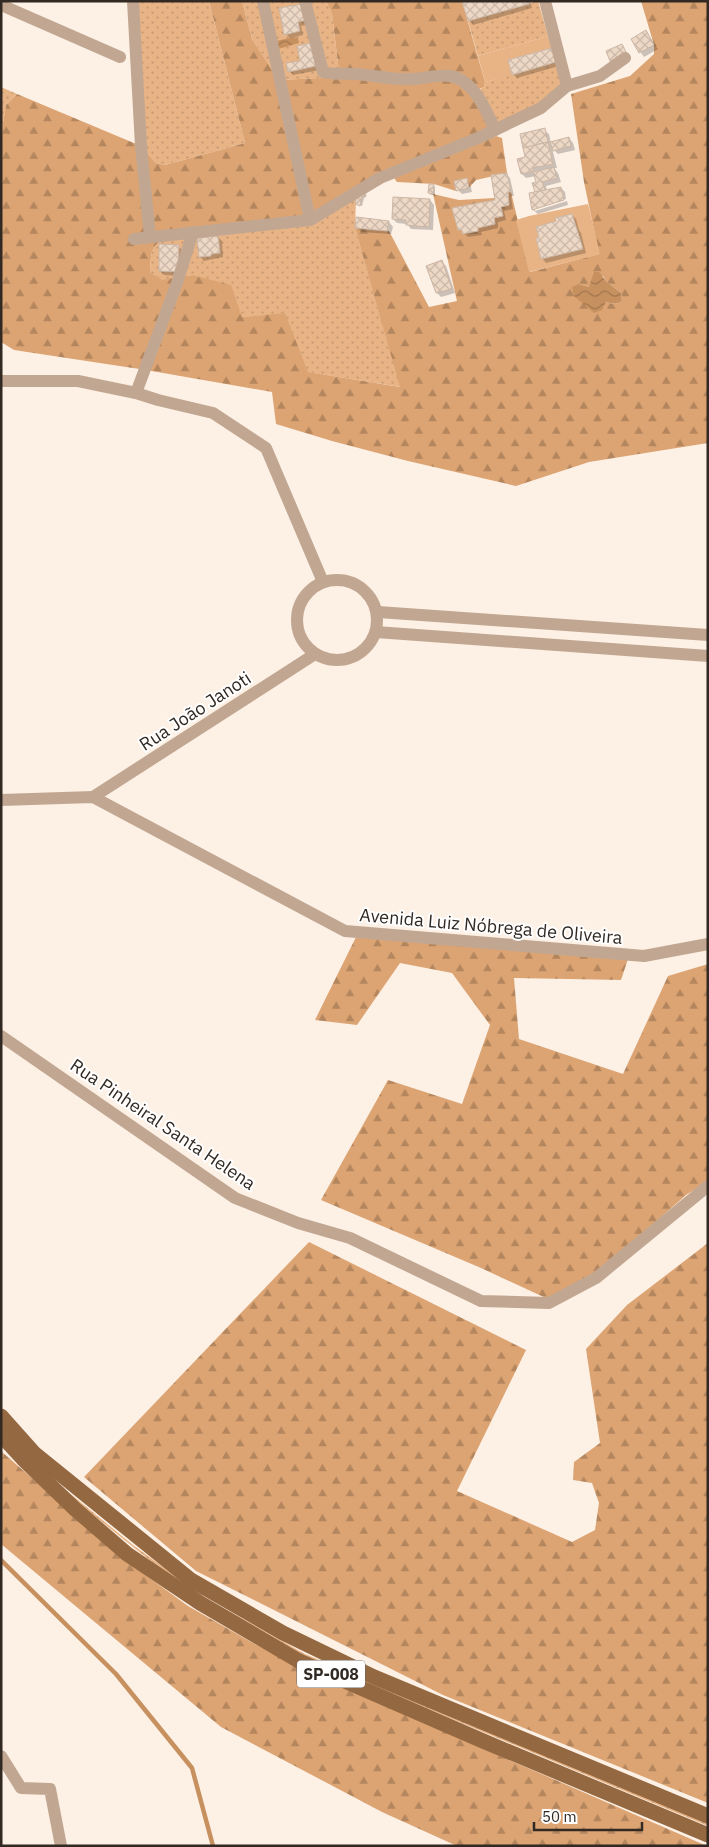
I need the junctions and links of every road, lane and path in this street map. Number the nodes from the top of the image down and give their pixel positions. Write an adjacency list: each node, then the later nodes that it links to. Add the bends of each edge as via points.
1 (133, 1): 12 (street)
2 (264, 1): 10 (street)
3 (305, 1): 9 (street, via 323,72 390,79 450,76 475,92)
4 (545, 1): 8 (street)
5 (1, 6): 6 (street)
6 (120, 57)
7 (625, 58): 8 (street, via 600,76)
8 (568, 86): 9 (street, via 541,108)
9 (495, 130): 10 (street, via 380,178)
10 (310, 220): 11 (street)
11 (193, 232): 12 (street); 15 (street)
12 (150, 237): 13 (street)
13 (134, 239)
14 (1, 380): 15 (street, via 78,381)
15 (136, 393): 16 (street, via 213,413 266,448)
16 (323, 582): 17 (street, via 337,579 363,588); 20 (street, via 307,593 298,609 299,634 305,646)
17 (378, 612): 18 (street); 19 (street)
18 (376, 632): 20 (street, via 365,650 353,658 339,661); 21 (street)
19 (708, 635)
20 (315, 654): 22 (street, Rua João Janoti)
21 (708, 656)
22 (93, 797): 23 (street); 24 (street, Avenida Luiz Nóbrega de Oliveira, via 345,931 644,956)
23 (1, 800)
24 (708, 944)
25 (1, 1036): 26 (street, Rua Pinheiral Santa Helena, via 235,1198 298,1223 350,1238 481,1301 549,1303 596,1278)
26 (708, 1186)
27 (1, 1416): 30 (main road, SP-008, via 34,1453 191,1580 283,1633 374,1677)
28 (1, 1435): 31 (main road, SP-008, via 127,1554 200,1603 300,1660)
29 (1, 1756): 32 (street, via 22,1788 50,1788)
30 (708, 1816)
31 (708, 1835)
32 (60, 1846)

